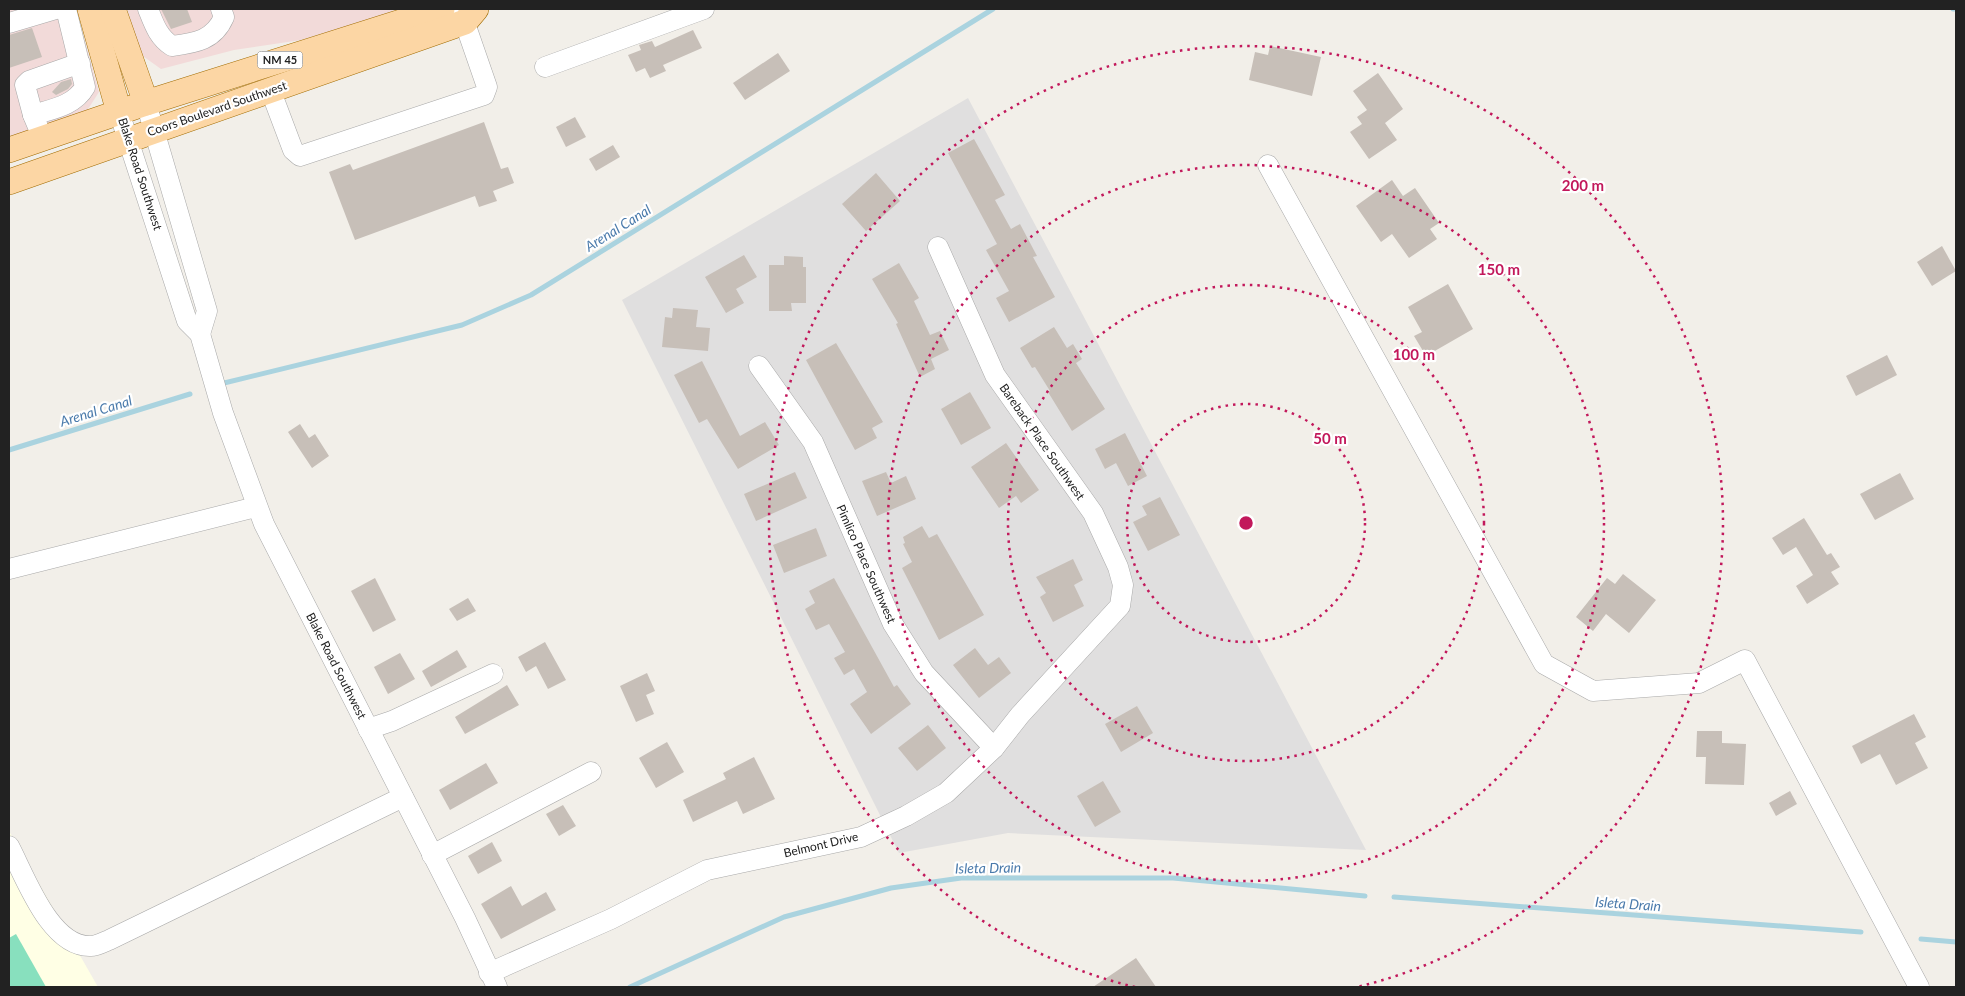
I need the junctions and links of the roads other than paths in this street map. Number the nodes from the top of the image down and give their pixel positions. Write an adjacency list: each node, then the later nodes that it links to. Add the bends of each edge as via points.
1 (56, 9): 10 (street)
2 (66, 9): 11 (street)
3 (90, 9): 15 (main road, Blake Road Southwest)
4 (113, 9): 14 (main road, Blake Road Southwest)
5 (148, 9): 6 (street, via 156,30 172,46 205,38 218,30 224,17)
6 (221, 9)
7 (442, 9): 14 (main road, Coors Boulevard Southwest / NM 45)
8 (704, 9): 12 (street)
9 (467, 13): 13 (main road, Coors Boulevard Southwest); 13 (street, via 488,87 484,95 300,156 293,150)
10 (9, 23)
11 (80, 63): 16 (street, via 84,87 80,95 62,106); 16 (street, via 29,81 25,91)
12 (545, 67)
13 (270, 90): 17 (main road, Coors Boulevard Southwest)
14 (146, 103): 15 (main road, Coors Boulevard Southwest / NM 45); 17 (street, Blake Road Southwest)
15 (119, 112): 18 (main road, Coors Boulevard Southwest / NM 45); 19 (street, Blake Road Southwest)
16 (34, 115): 18 (street)
17 (156, 130): 19 (main road, Coors Boulevard Southwest); 24 (street, Blake Road Southwest, via 207,311)
18 (43, 139): 20 (main road, Coors Boulevard Southwest / NM 45)
19 (129, 140): 22 (main road, Coors Boulevard Southwest); 24 (street, Blake Road Southwest, via 187,321)
20 (9, 150)
21 (1268, 165): 37 (street, via 1544,664 1593,691 1699,683 1745,660)
22 (9, 182)
23 (938, 247): 28 (street, Bareback Place Southwest, via 995,375 1093,513 1118,567 1123,585 1120,606)
24 (200, 334): 26 (street, Blake Road Southwest)
25 (759, 366): 31 (street, Pimlico Place Southwest, via 813,442 893,624 924,673)
26 (256, 507): 27 (street); 30 (street, Blake Road Southwest)
27 (9, 569)
28 (1096, 632): 31 (street, Belmont Drive)
29 (493, 674): 30 (street)
30 (368, 729): 33 (street, Blake Road Southwest)
31 (994, 748): 36 (street, Belmont Drive, via 946,793 862,837 707,870)
32 (591, 772): 35 (street)
33 (403, 797): 34 (street, via 109,940 90,946 68,940 51,926); 35 (street, Blake Road Southwest)
34 (9, 846)
35 (432, 855): 36 (street, Blake Road Southwest)
36 (493, 980)
37 (1919, 987)

